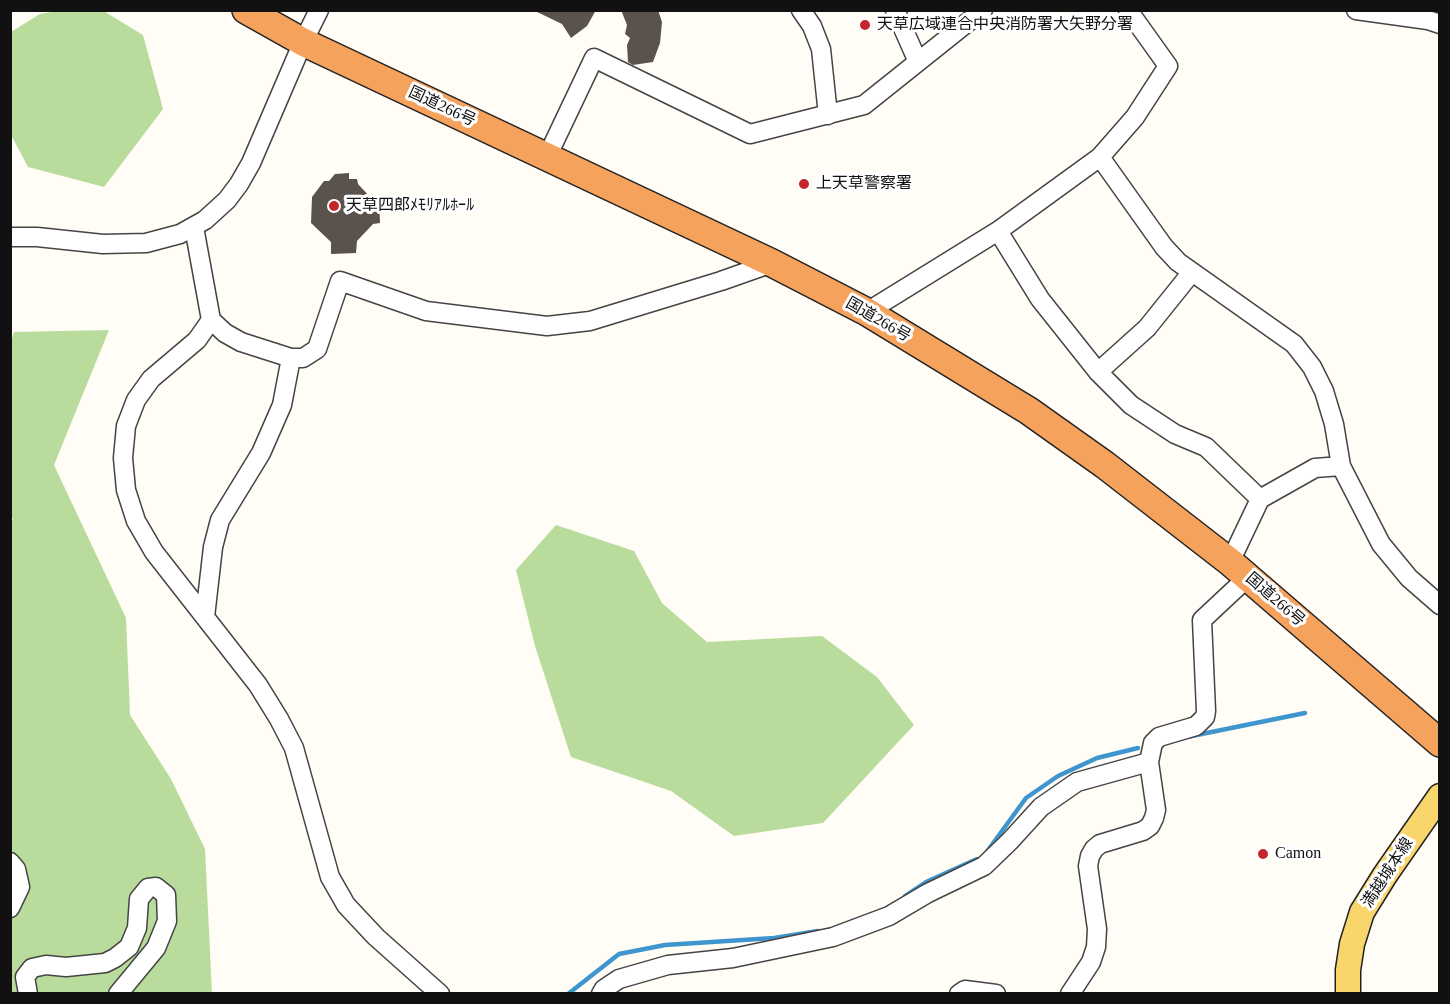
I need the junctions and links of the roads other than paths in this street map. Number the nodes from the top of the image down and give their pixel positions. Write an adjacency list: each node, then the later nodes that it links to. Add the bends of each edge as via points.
1 (246, 10): 9 (highway, 国道266号)
2 (319, 10): 9 (street)
3 (801, 10): 11 (street, via 821,49)
4 (895, 10): 10 (street)
5 (983, 10): 10 (street)
6 (1128, 10): 13 (street, via 1168,66 1135,117)
7 (1356, 10): 8 (street)
8 (1440, 24)
9 (303, 42): 12 (highway, 国道266号); 14 (street, via 239,184 215,212)
10 (918, 62): 11 (street, via 864,105)
11 (828, 115): 12 (street, via 750,134 594,58)
12 (547, 157): 17 (highway, 国道266号)
13 (1100, 157): 15 (street); 18 (street, via 1164,247)
14 (194, 227): 16 (street, via 166,239 125,245); 20 (street)
15 (998, 231): 19 (street); 22 (street, via 1040,299)
16 (10, 237)
17 (772, 263): 19 (highway, 国道266号); 21 (street, via 590,321 547,326 426,311 340,281 317,349 303,358)
18 (1192, 272): 22 (street, via 1147,328); 23 (street, via 1294,345 1312,367 1334,424)
19 (867, 312): 25 (highway, 国道266号, via 1029,411)
20 (211, 320): 21 (street, via 241,342); 27 (street, via 197,340 151,379 136,400 126,426 123,458 126,490 136,521 154,552)
21 (291, 358): 27 (street, via 282,405 270,434 220,520)
22 (1098, 372): 24 (street, via 1131,405 1175,434 1206,447)
23 (1341, 466): 24 (street, via 1315,468); 26 (street, via 1381,544 1408,578)
24 (1260, 499): 25 (street)
25 (1239, 569): 28 (highway, 国道266号); 29 (street, via 1202,620 1204,717 1196,726 1159,737 1153,743)
26 (1440, 605)
27 (205, 617): 35 (street, via 258,686 294,748 330,877 346,905)
28 (1440, 743)
29 (1149, 762): 36 (street, via 1077,782 1041,807 984,866 889,916 833,937 733,958 668,965 619,979); 39 (street, via 1156,810 1150,826 1100,844 1090,856 1096,948)
30 (1440, 795): 40 (main road, 満越城本線, via 1362,912 1352,944)
31 (10, 862): 32 (street, via 20,887)
32 (10, 908)
33 (28, 993): 34 (street, via 25,977 32,968 105,963 116,958 129,947 137,928 139,899 148,888 156,887 166,895 168,921 156,948)
34 (118, 993)
35 (440, 993)
36 (601, 993)
37 (959, 993): 38 (street)
38 (996, 993)
39 (1070, 993)
40 (1348, 993)

